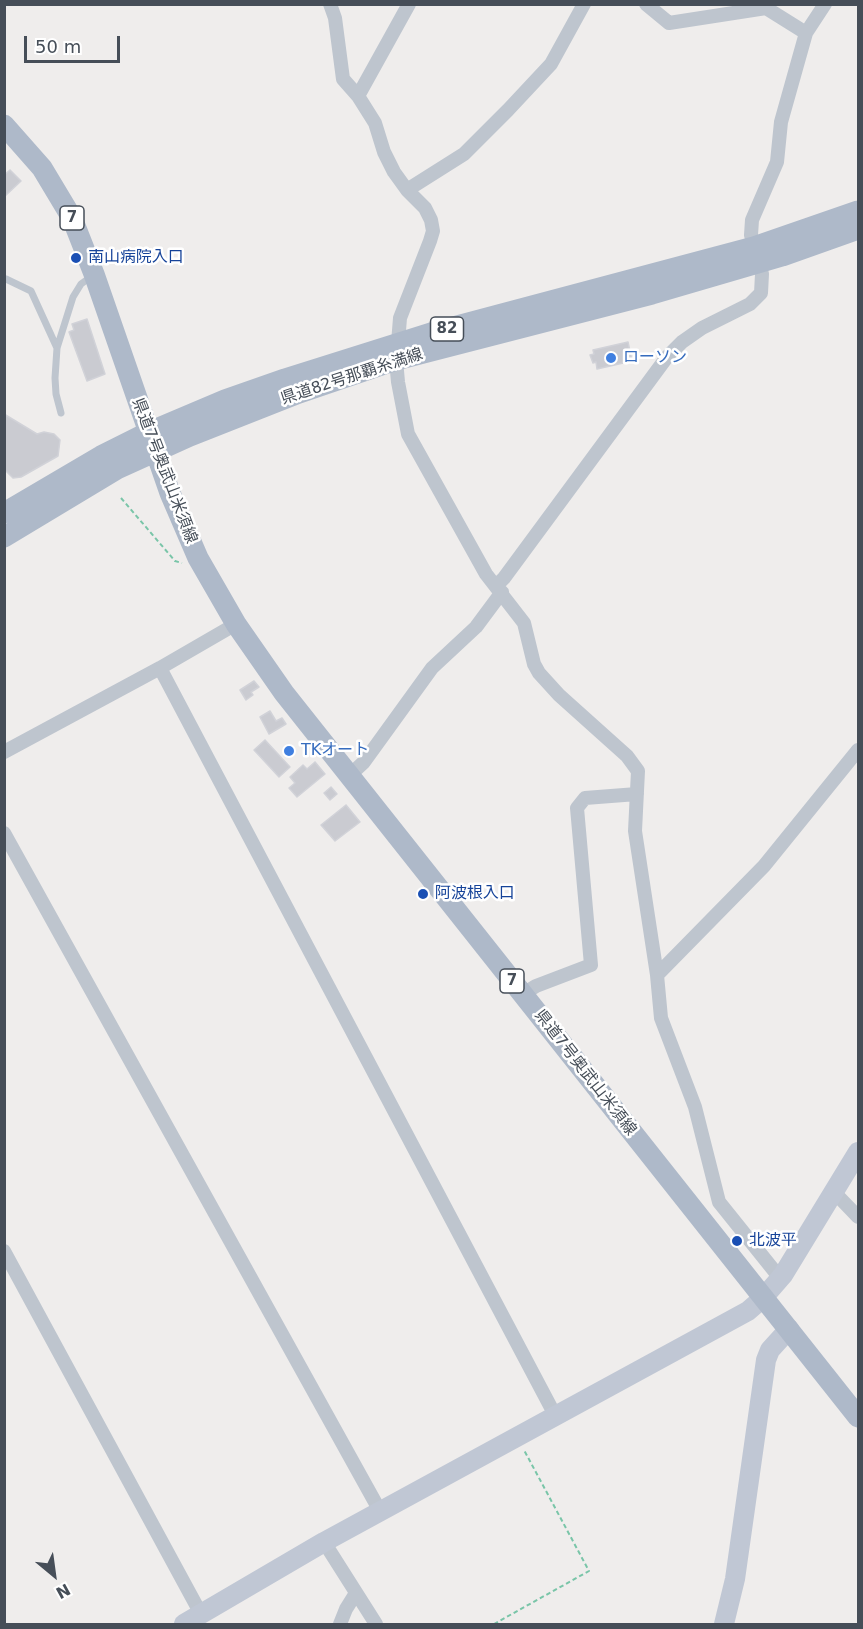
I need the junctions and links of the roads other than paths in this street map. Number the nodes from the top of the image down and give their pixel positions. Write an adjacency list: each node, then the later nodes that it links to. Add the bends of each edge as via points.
1 (330, 4): 7 (street, via 343,78)
2 (410, 4): 7 (street)
3 (584, 4): 9 (street, via 551,64 508,110 464,154)
4 (646, 4): 6 (street, via 669,23 766,8)
5 (825, 4): 6 (street)
6 (806, 33): 12 (street, via 781,122 777,162 752,220)
7 (358, 96): 9 (street, via 375,123 394,172)
8 (4, 125): 13 (main road, 県道7号奥武山米須線 / 7, via 32,155 59,194)
9 (407, 190): 16 (street, via 425,208 433,231 400,318)
10 (858, 211): 12 (main road, 県道82号那覇糸満線 / 82)
11 (858, 230): 12 (main road, 県道82号那覇糸満線 / 82)
12 (756, 255): 16 (main road, 県道82号那覇糸満線 / 82); 21 (street, via 763,285 757,298 702,328 668,357)
13 (94, 274): 15 (lane, via 74,297); 18 (main road, 県道7号奥武山米須線 / 7)
14 (6, 279): 15 (lane, via 31,291)
15 (57, 348): 17 (lane, via 55,378)
16 (397, 351): 18 (main road, 県道82号那覇糸満線 / 82, via 299,393); 21 (street, via 398,382 408,434 486,574)
17 (61, 413)
18 (151, 442): 19 (main road, 県道82号那覇糸満線 / 82, via 101,456); 20 (main road, 県道82号那覇糸満線 / 82, via 117,469); 22 (main road, 県道7号奥武山米須線 / 7, via 198,558)
19 (4, 513)
20 (4, 537)
21 (499, 589): 26 (street, via 476,627 432,669 364,762); 27 (street, via 524,623 539,673 632,762 638,771)
22 (236, 624): 23 (street); 26 (main road, 県道7号奥武山米須線 / 7, via 272,677)
23 (160, 668): 25 (street); 38 (street)
24 (858, 750): 29 (street, via 764,866)
25 (4, 752)
26 (350, 775): 30 (main road, 県道7号奥武山米須線 / 7)
27 (637, 794): 29 (street, via 635,831); 30 (street, via 585,798 577,808 591,965)
28 (4, 833): 40 (street)
29 (657, 975): 35 (street, via 661,1017 695,1107 719,1202)
30 (523, 994): 36 (main road, 県道7号奥武山米須線 / 7)
31 (858, 1152): 32 (street)
32 (834, 1192): 33 (street); 35 (street)
33 (858, 1217)
34 (4, 1251): 43 (street)
35 (780, 1278): 36 (street)
36 (763, 1298): 37 (main road, 県道7号奥武山米須線 / 7); 38 (street, via 744,1314)
37 (789, 1329): 39 (main road, 県道7号奥武山米須線 / 7); 46 (street, via 766,1360 735,1579)
38 (556, 1417): 40 (street)
39 (858, 1417)
40 (380, 1511): 41 (street)
41 (324, 1542): 42 (street); 43 (street)
42 (356, 1593): 44 (street); 45 (street)
43 (193, 1619)
44 (340, 1624)
45 (376, 1624)
46 (724, 1624)

